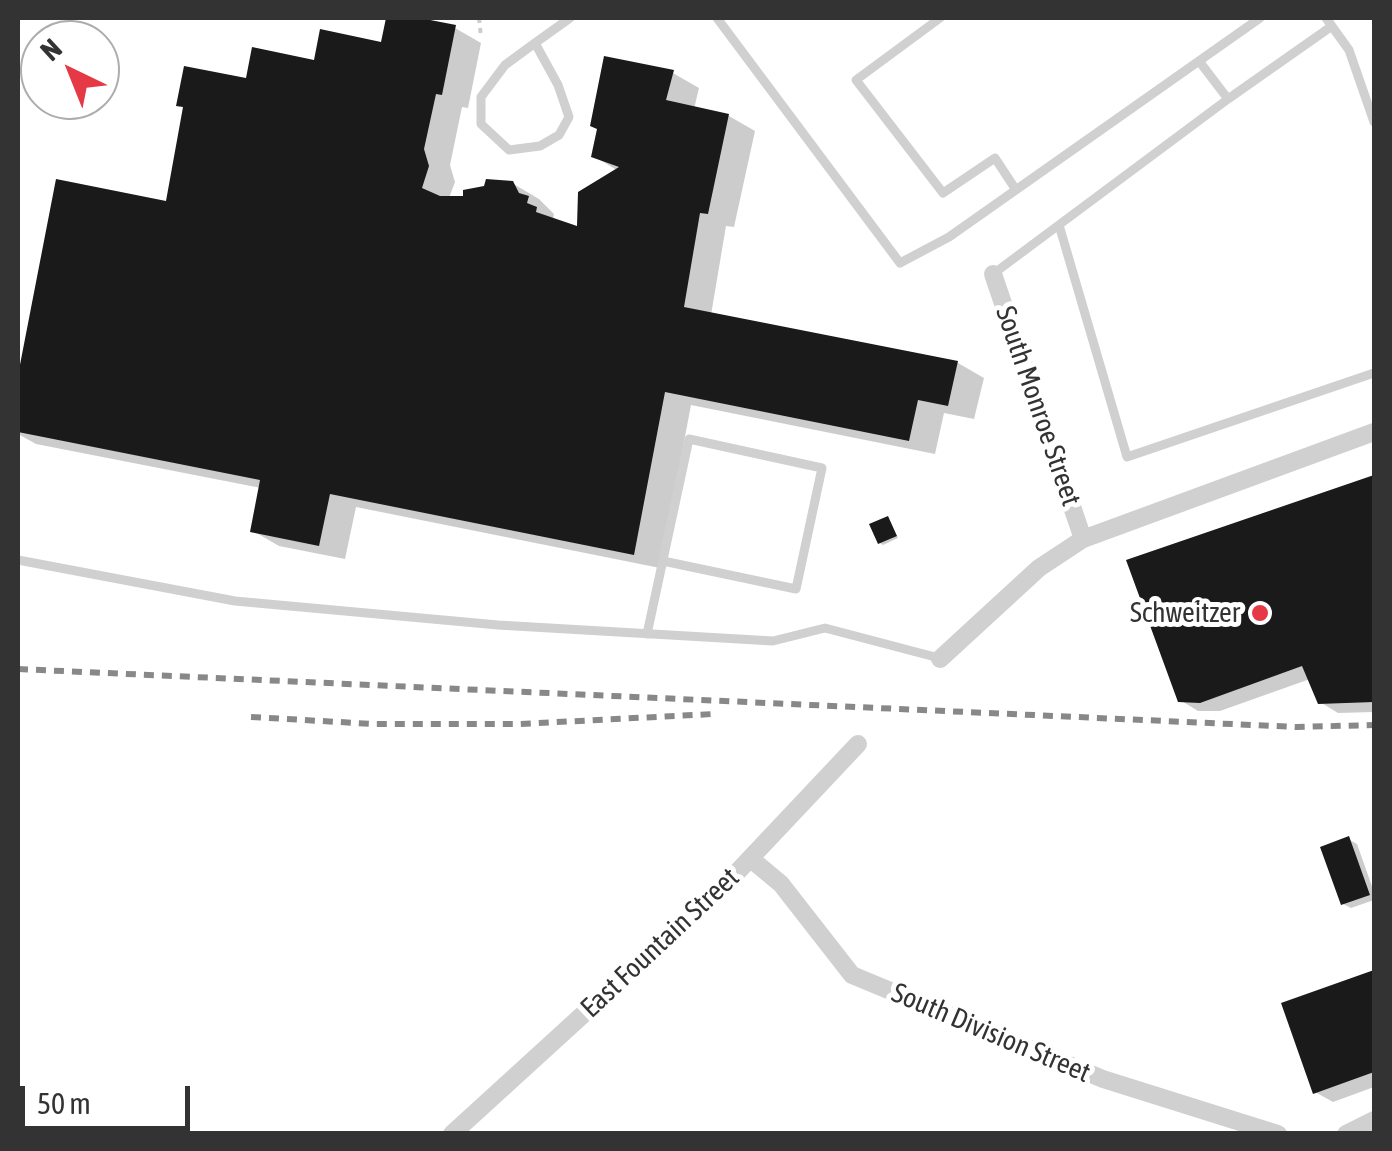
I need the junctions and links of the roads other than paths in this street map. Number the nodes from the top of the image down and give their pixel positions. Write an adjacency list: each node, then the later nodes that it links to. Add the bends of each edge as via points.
1 (570, 18): 6 (lane)
2 (717, 18): 10 (lane, via 900,263)
3 (940, 18): 10 (lane, via 856,80 942,193 995,158)
4 (1260, 18): 7 (lane)
5 (1329, 22): 8 (lane); 9 (lane, via 1349,50)
6 (535, 43): 6 (lane, via 481,97 481,124 508,150 540,146 559,135 569,117)
7 (1198, 61): 8 (lane); 10 (lane)
8 (1228, 99): 11 (lane)
9 (1374, 122)
10 (1016, 190)
11 (1059, 224): 12 (lane); 13 (lane, via 1127,457)
12 (993, 274): 15 (street, South Monroe Street)
13 (1374, 373)
14 (1374, 432): 15 (street)
15 (1083, 538): 19 (street)
16 (18, 560): 18 (lane, via 235,600)
17 (663, 561): 17 (lane, via 689,439 822,468 796,590); 18 (lane)
18 (647, 634): 19 (lane, via 773,642 825,628)
19 (940, 658)
20 (858, 744): 21 (street, East Fountain Street)
21 (750, 859): 23 (street, East Fountain Street); 24 (street, South Division Street, via 780,884 852,975 1103,1079)
22 (1374, 1120): 25 (street)
23 (452, 1134)
24 (1278, 1134)
25 (1346, 1134)

